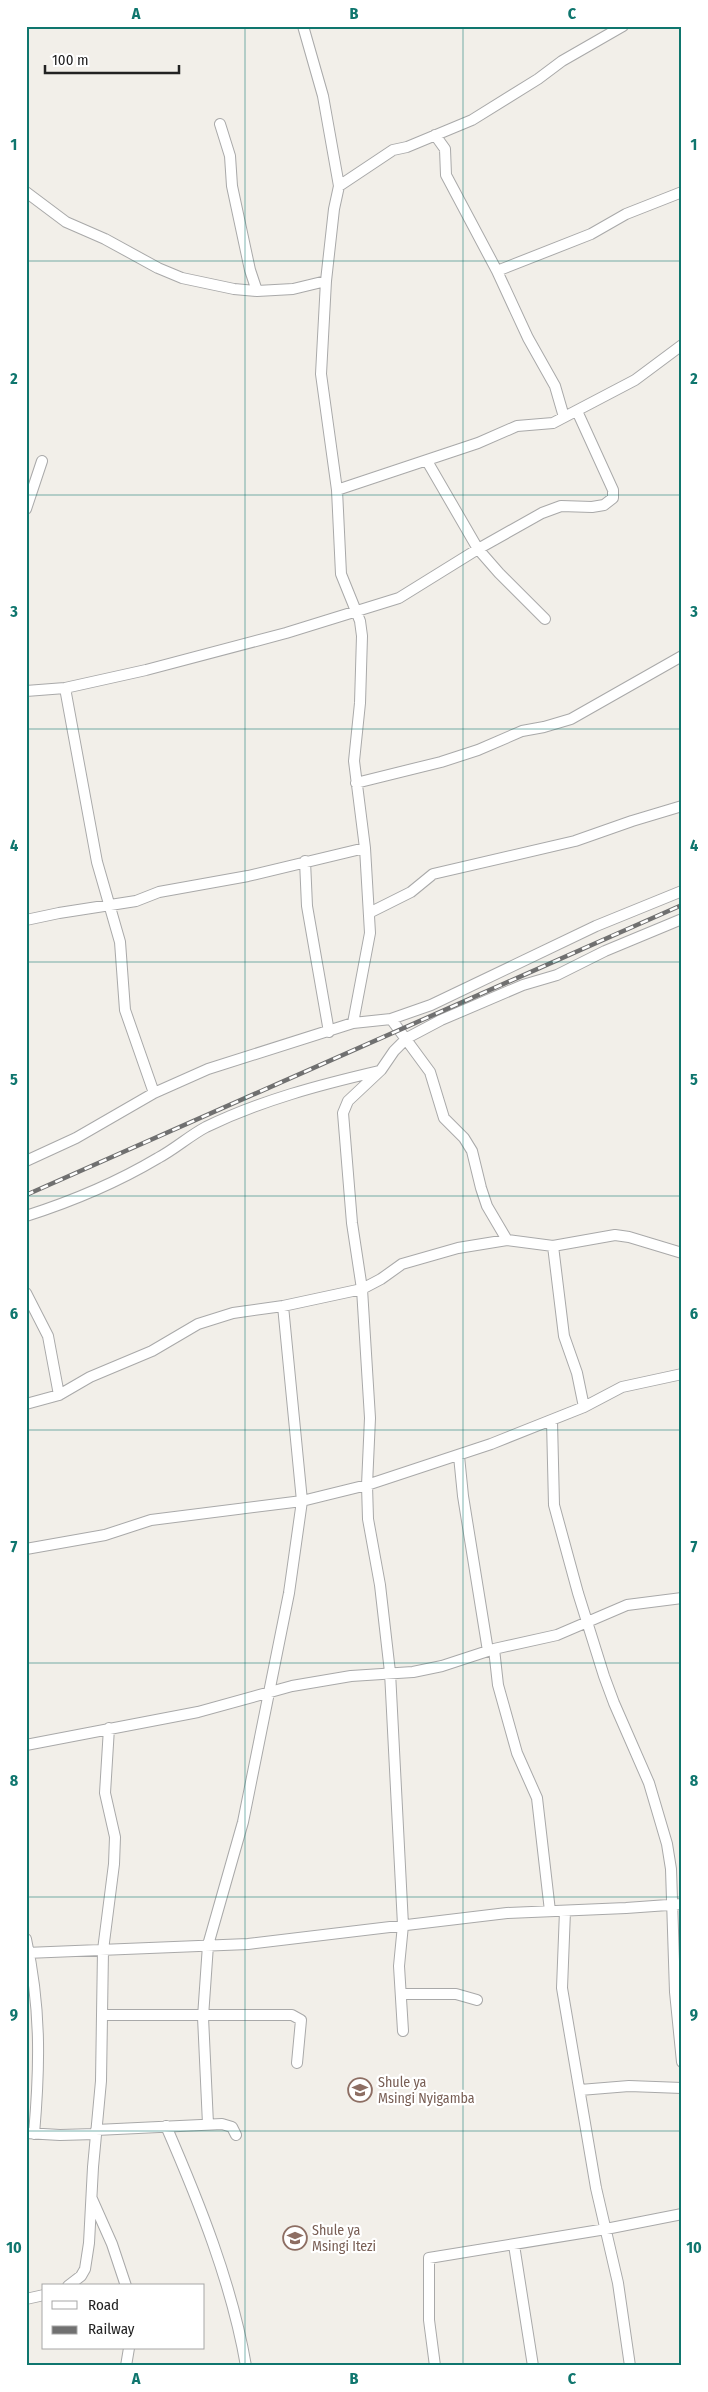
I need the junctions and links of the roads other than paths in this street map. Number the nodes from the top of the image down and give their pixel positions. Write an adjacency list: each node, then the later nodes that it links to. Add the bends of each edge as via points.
1 (304, 26): 5 (street, via 323,96)
2 (623, 26): 4 (street, via 562,61 488,111)
3 (220, 124): 10 (street, via 230,156 232,186)
4 (435, 135): 5 (street, via 380,156); 8 (street, via 445,149 446,175)
5 (339, 186): 9 (street)
6 (26, 192): 10 (street, via 66,222 158,268 206,284)
7 (682, 192): 8 (street, via 626,214 591,234)
8 (497, 271): 13 (street, via 517,316 556,386)
9 (326, 282): 10 (street, via 292,289); 16 (street, via 321,374)
10 (257, 291)
11 (682, 345): 12 (street, via 635,380)
12 (577, 411): 13 (street); 18 (street, via 613,490 613,498 604,505 561,506 542,513)
13 (564, 417): 15 (street, via 552,423 517,426)
14 (42, 460): 17 (street)
15 (427, 461): 16 (street); 18 (street)
16 (337, 490): 19 (street, via 341,574)
17 (26, 509)
18 (478, 549): 19 (street, via 399,598); 20 (street)
19 (356, 611): 22 (street, via 286,633); 24 (street, via 362,636 354,761)
20 (545, 619)
21 (682, 656): 24 (street, via 571,719 522,731 441,762)
22 (65, 688): 23 (street); 29 (street, via 97,862)
23 (26, 691)
24 (356, 783): 26 (street)
25 (682, 806): 30 (street, via 575,842 433,874 411,892)
26 (365, 848): 27 (street); 30 (street)
27 (305, 862): 29 (street); 35 (street, via 307,906)
28 (682, 890): 33 (street, via 596,926 431,1005)
29 (110, 905): 32 (street); 38 (street, via 120,942 125,1010)
30 (369, 913): 34 (street, via 370,933)
31 (682, 919): 36 (street, via 557,975 532,982 441,1020)
32 (26, 920)
33 (392, 1019): 34 (street); 36 (street)
34 (354, 1023): 35 (street)
35 (329, 1032): 38 (street, via 208,1069)
36 (407, 1038): 37 (street); 41 (street, via 430,1072 444,1118 472,1151 480,1188)
37 (381, 1070): 40 (street, via 284,1095 205,1128 159,1158 77,1200); 44 (street, via 348,1101 342,1113)
38 (154, 1094): 39 (street, via 76,1138)
39 (26, 1161)
40 (26, 1216)
41 (507, 1240): 42 (street); 44 (street, via 458,1248 402,1264)
42 (553, 1246): 43 (street, via 616,1235); 50 (street, via 564,1336 577,1372)
43 (682, 1253)
44 (362, 1289): 46 (street); 53 (street, via 370,1418)
45 (26, 1293): 48 (street, via 48,1336)
46 (283, 1306): 48 (street, via 233,1313 198,1324 152,1351 90,1377); 54 (street)
47 (682, 1374): 50 (street, via 622,1387)
48 (59, 1395): 49 (street)
49 (26, 1404)
50 (584, 1407): 51 (street)
51 (552, 1421): 52 (street); 57 (street, via 554,1505)
52 (460, 1456): 53 (street); 58 (street, via 465,1506)
53 (367, 1485): 54 (street); 59 (street, via 368,1518)
54 (302, 1501): 55 (street, via 151,1520 105,1535); 60 (street, via 289,1593)
55 (26, 1549)
56 (682, 1598): 57 (street, via 627,1606)
57 (587, 1623): 58 (street, via 557,1635); 63 (street, via 614,1703 648,1782 667,1844)
58 (491, 1650): 59 (street, via 433,1668); 65 (street, via 518,1756 536,1798)
59 (390, 1672): 60 (street, via 309,1683); 66 (street)
60 (267, 1693): 61 (street, via 198,1712); 68 (street, via 242,1822)
61 (109, 1728): 62 (street); 69 (street, via 105,1793 116,1837)
62 (26, 1745)
63 (677, 1904): 64 (street); 76 (street, via 675,1992)
64 (565, 1911): 65 (street); 79 (street, via 562,1988)
65 (550, 1912): 66 (street, via 507,1912)
66 (402, 1925): 68 (street, via 248,1944); 71 (street)
67 (26, 1939): 70 (street)
68 (208, 1945): 69 (street); 74 (street)
69 (103, 1950): 70 (street); 73 (street)
70 (28, 1953): 83 (street, via 36,1986 39,2031 38,2090)
71 (401, 1994): 72 (street, via 456,1994); 75 (street)
72 (477, 2000)
73 (103, 2016): 74 (street); 82 (street)
74 (203, 2017): 77 (street, via 283,2014 299,2018); 80 (street)
75 (403, 2031)
76 (682, 2062)
77 (297, 2063)
78 (682, 2088): 79 (street, via 629,2086)
79 (580, 2090): 87 (street)
80 (208, 2124): 81 (street); 84 (street, via 232,2127)
81 (166, 2126): 82 (street); 95 (street, via 195,2192 224,2279 241,2336)
82 (96, 2132): 83 (street); 85 (street)
83 (30, 2134)
84 (236, 2135)
85 (91, 2197): 89 (street, via 88,2262 81,2276); 90 (street)
86 (682, 2214): 87 (street)
87 (606, 2229): 88 (street); 98 (street, via 618,2283)
88 (514, 2245): 96 (street, via 429,2258 429,2320); 97 (street)
89 (71, 2284)
90 (125, 2284)
91 (42, 2295): 92 (street)
92 (26, 2299)
93 (129, 2350): 94 (street)
94 (126, 2366)
95 (246, 2366)
96 (435, 2366)
97 (534, 2366)
98 (630, 2366)

